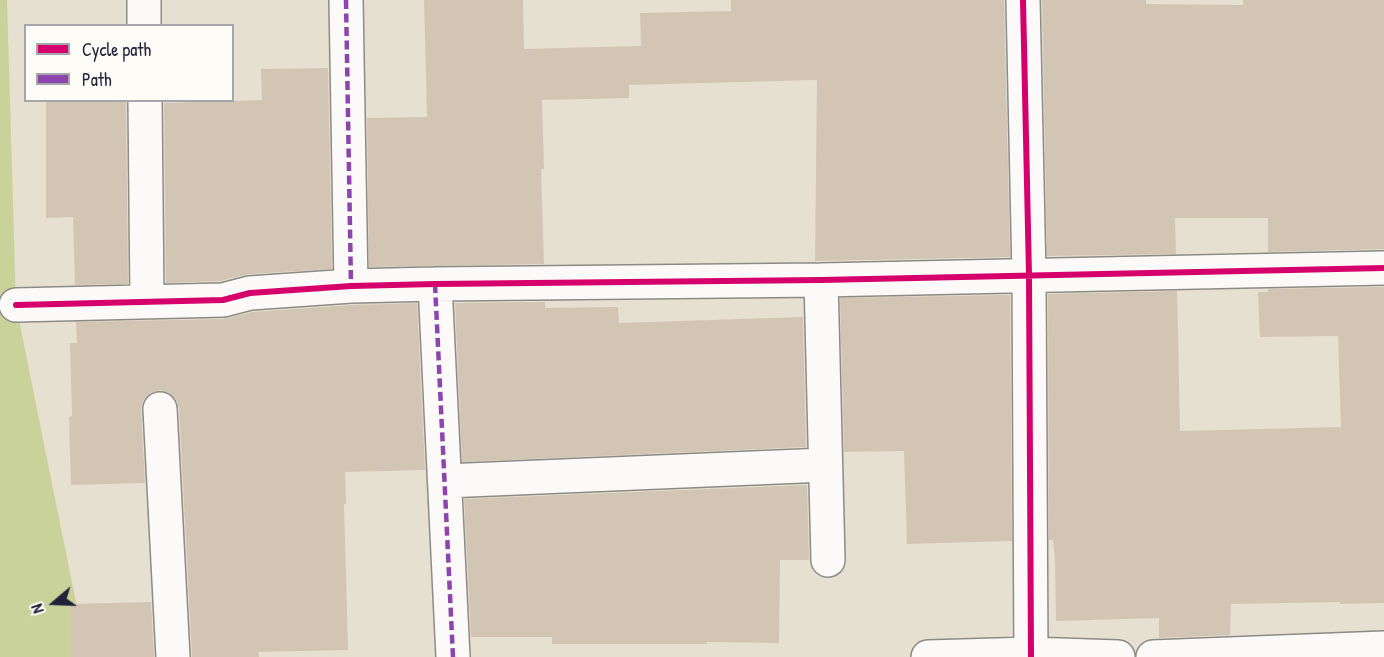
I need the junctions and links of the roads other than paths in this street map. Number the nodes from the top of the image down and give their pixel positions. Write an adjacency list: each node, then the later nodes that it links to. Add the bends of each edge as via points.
1 (144, 0): 4 (street)
2 (346, 0): 10 (street)
3 (1023, 0): 7 (street)
4 (144, 24)
5 (145, 102): 11 (street)
6 (1384, 268): 7 (street)
7 (1029, 274): 8 (street); 18 (street)
8 (821, 280): 9 (street); 14 (street)
9 (435, 284): 10 (street); 15 (street)
10 (351, 286): 11 (street, via 250,293 223,300)
11 (147, 301): 12 (street)
12 (16, 305)
13 (160, 409): 19 (street)
14 (825, 465): 15 (street); 16 (street)
15 (445, 481): 20 (street)
16 (828, 560)
17 (1366, 651): 23 (street)
18 (1031, 656): 21 (street); 22 (street)
19 (173, 657)
20 (453, 657)
21 (929, 657)
22 (1118, 657)
23 (1153, 657)

